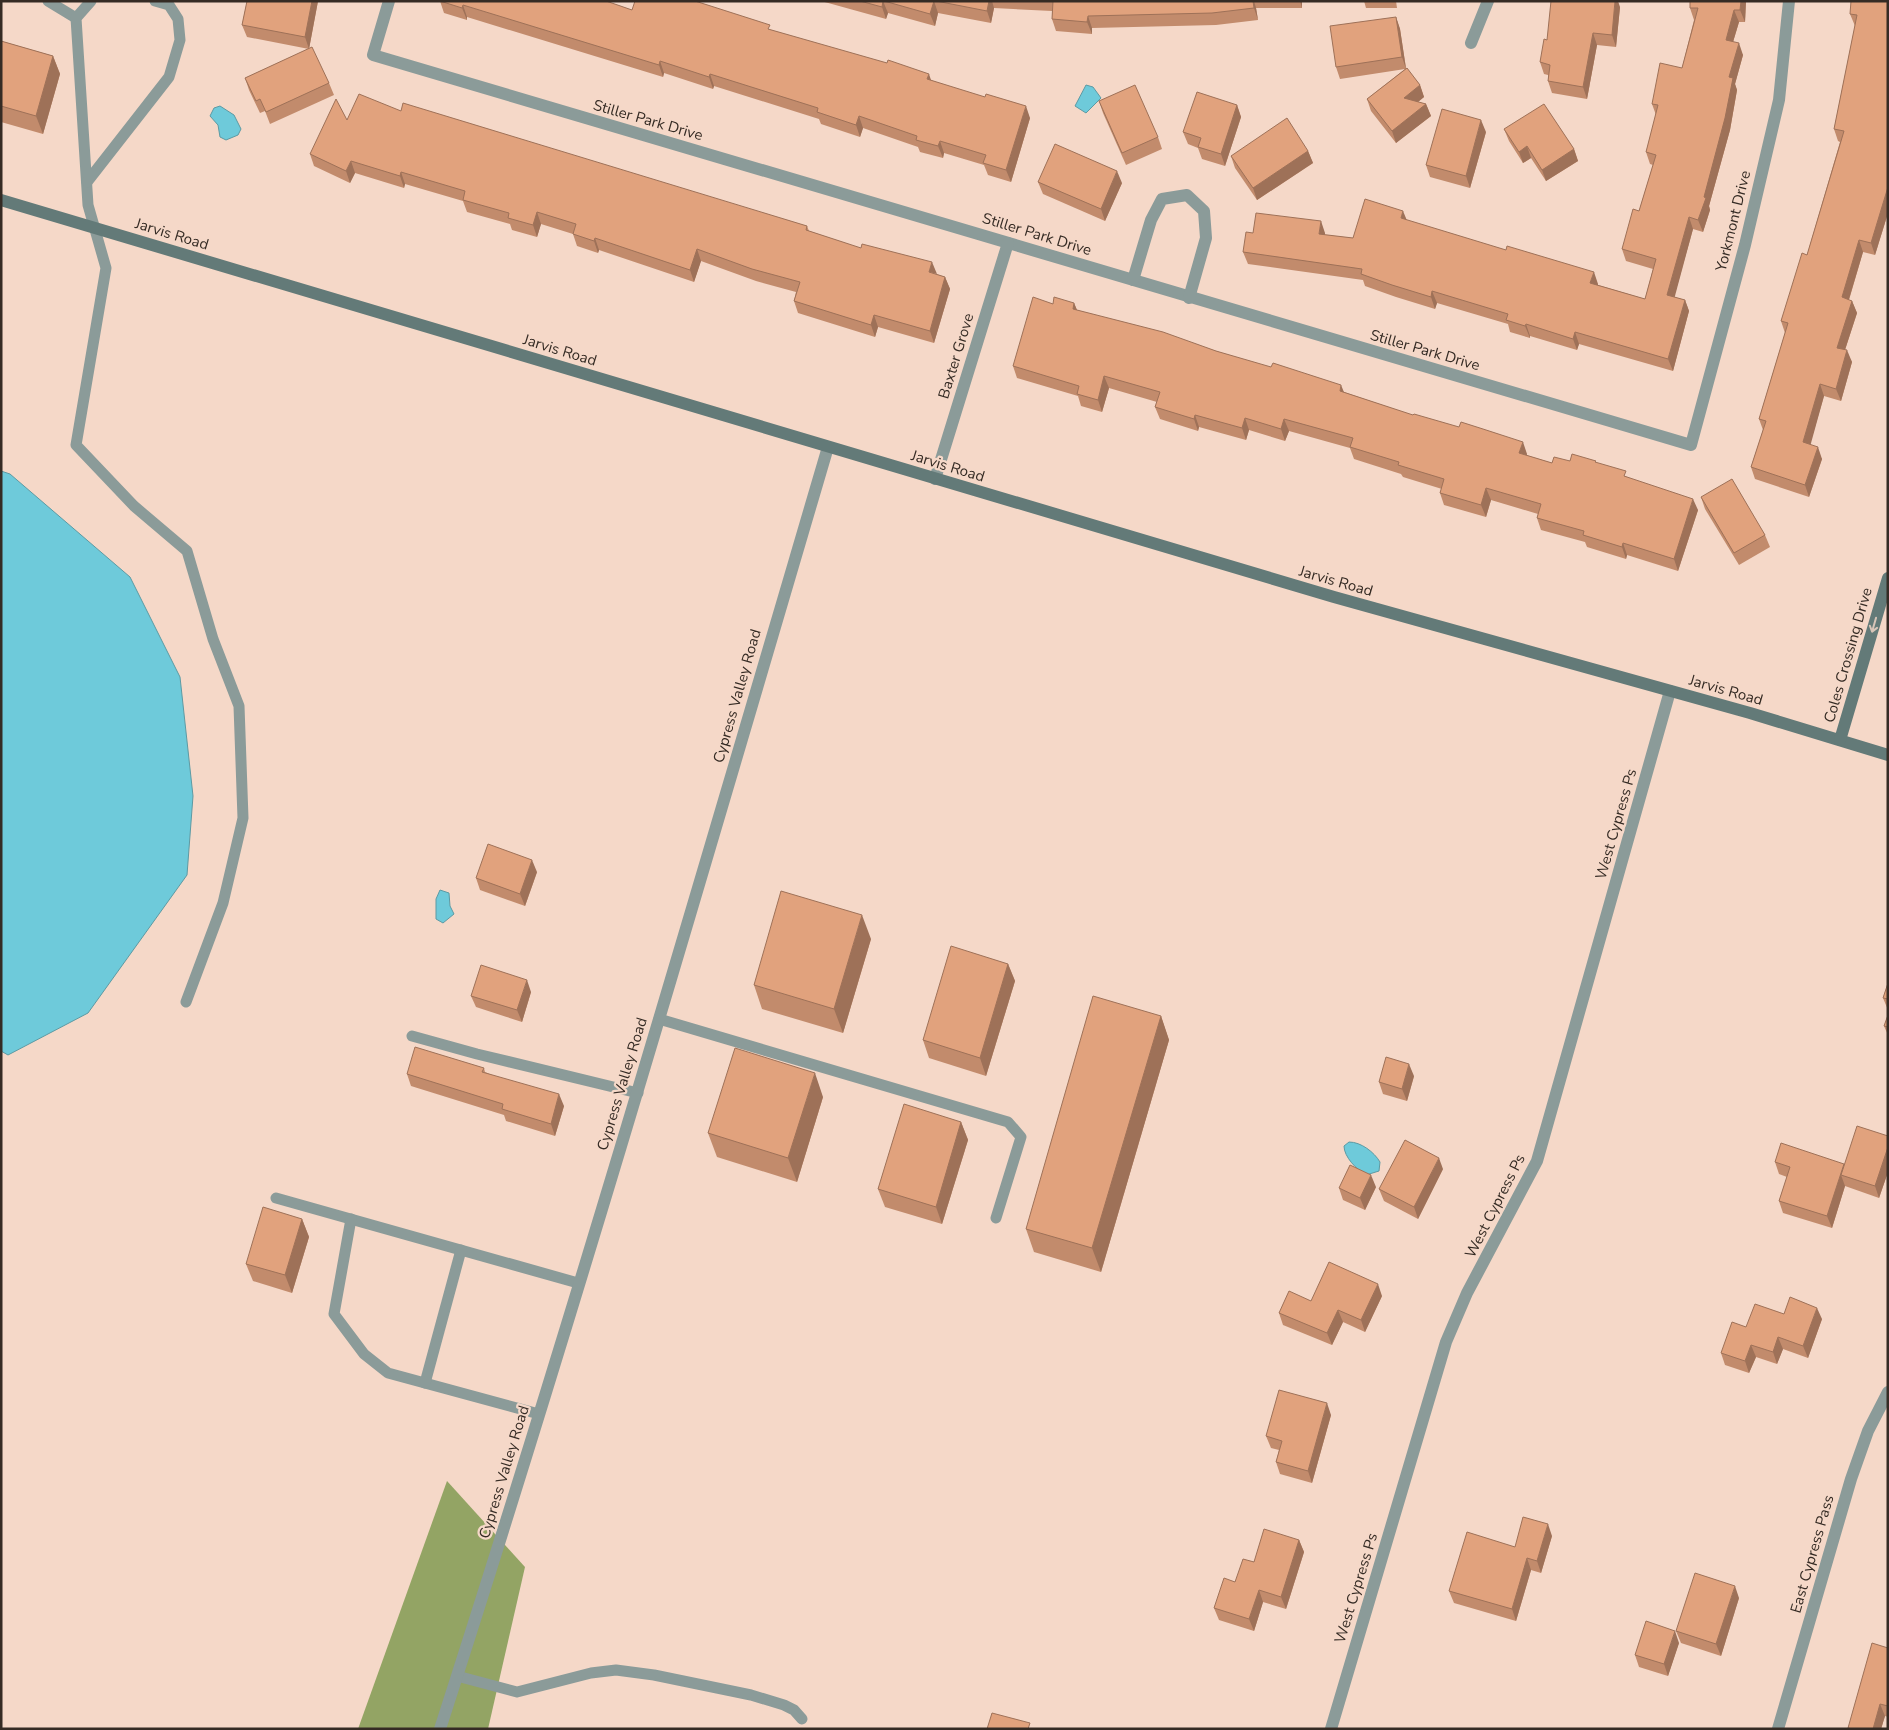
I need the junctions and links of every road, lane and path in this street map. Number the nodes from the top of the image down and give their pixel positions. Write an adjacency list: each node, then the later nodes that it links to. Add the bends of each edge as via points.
1 (48, 1): 7 (lane)
2 (91, 1): 7 (lane)
3 (155, 1): 9 (lane, via 170,5 178,19 180,40 169,77)
4 (389, 1): 12 (street, Stiller Park Drive, via 373,55)
5 (1488, 1): 8 (street)
6 (1789, 1): 15 (street, Yorkmont Drive, via 1779,100 1745,245)
7 (76, 18): 9 (lane)
8 (1471, 43)
9 (87, 182): 11 (lane, via 88,204)
10 (1, 200): 11 (street, Jarvis Road)
11 (96, 228): 16 (street, Jarvis Road); 22 (lane, via 106,268 76,445 134,506 187,552 213,639 239,706 243,818 224,903)
12 (1008, 243): 13 (street, Stiller Park Drive); 17 (street, Baxter Grove)
13 (1133, 280): 14 (street, Stiller Park Drive); 14 (street, via 1151,220 1162,198 1187,195 1204,211 1206,238)
14 (1190, 298): 15 (street, Stiller Park Drive)
15 (1691, 445)
16 (828, 447): 17 (street, Jarvis Road); 23 (street, Cypress Valley Road)
17 (935, 479): 19 (street, Jarvis Road, via 1334,597)
18 (1888, 578): 20 (street, Coles Crossing Drive, one-way to 20)
19 (1670, 691): 20 (street, Jarvis Road); 37 (street, West Cypress Ps, via 1537,1160 1446,1342)
20 (1840, 740): 21 (street, Jarvis Road)
21 (1888, 755)
22 (186, 1002)
23 (659, 1020): 25 (street, Cypress Valley Road); 27 (lane, via 1008,1122 1021,1137)
24 (412, 1036): 25 (lane)
25 (638, 1093): 30 (street, Cypress Valley Road)
26 (276, 1198): 28 (lane)
27 (996, 1218)
28 (350, 1219): 29 (lane); 31 (lane, via 334,1314 364,1354 388,1373)
29 (461, 1250): 30 (lane); 31 (lane)
30 (578, 1283): 33 (street, Cypress Valley Road)
31 (426, 1383): 33 (lane)
32 (1888, 1392): 38 (street, East Cypress Pass, via 1868,1431 1851,1478)
33 (539, 1414): 34 (street, Cypress Valley Road)
34 (457, 1676): 35 (lane, via 517,1692 591,1672 626,1671 751,1695 784,1705); 36 (street, Cypress Valley Road)
35 (802, 1719)
36 (440, 1729)
37 (1331, 1729)
38 (1778, 1729)

